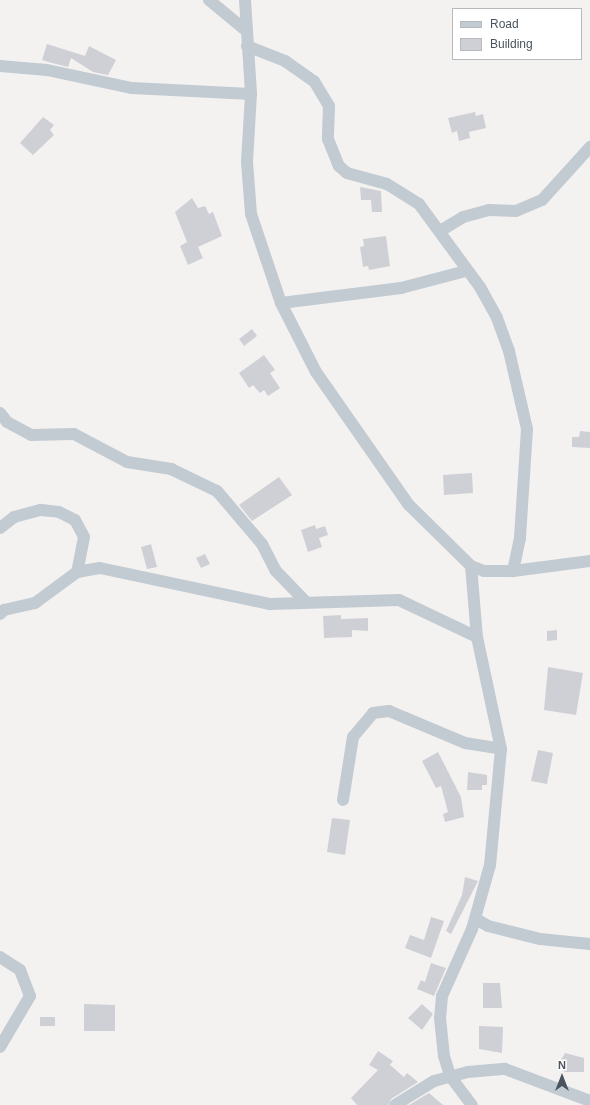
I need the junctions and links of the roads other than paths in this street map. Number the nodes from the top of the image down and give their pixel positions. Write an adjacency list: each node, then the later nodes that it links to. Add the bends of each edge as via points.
1 (209, 0): 3 (street)
2 (245, 0): 3 (street)
3 (244, 29): 4 (street)
4 (247, 46): 6 (street); 8 (street, via 302,71 320,89 329,106 329,146 339,166 347,172 387,184 412,198)
5 (0, 66): 6 (street, via 47,70 132,88)
6 (251, 94): 10 (street, via 248,162 252,214)
7 (590, 147): 8 (street, via 561,182 537,203 516,211 477,213 454,220)
8 (440, 231): 9 (street)
9 (466, 272): 10 (street, via 401,288); 15 (street, via 480,287 505,338 526,429 520,538)
10 (281, 303): 14 (street, via 316,372 390,480 422,520)
11 (0, 413): 17 (street, via 7,422 31,435 78,435 127,462 171,469 217,491 262,544 275,570)
12 (0, 528): 16 (street, via 14,517 41,510 58,512 74,520 84,537)
13 (590, 561): 15 (street)
14 (471, 566): 15 (street, via 484,571); 19 (street)
15 (513, 571)
16 (77, 572): 17 (street, via 100,568 243,600 270,604); 18 (street, via 35,603)
17 (306, 602): 19 (street, via 399,600)
18 (1, 612)
19 (477, 637): 20 (street)
20 (500, 749): 21 (street, via 465,743 389,711 372,713 353,737); 22 (street, via 490,865)
21 (343, 800)
22 (476, 919): 23 (street, via 488,926 540,938); 26 (street, via 440,1004 441,1040)
23 (590, 944)
24 (0, 957): 25 (street, via 20,970 30,996)
25 (0, 1047)
26 (450, 1076): 27 (street); 28 (street, via 481,1070 514,1070); 29 (street, via 428,1083)
27 (462, 1092): 30 (street); 31 (street)
28 (590, 1101)
29 (395, 1105)
30 (460, 1105)
31 (472, 1105)

